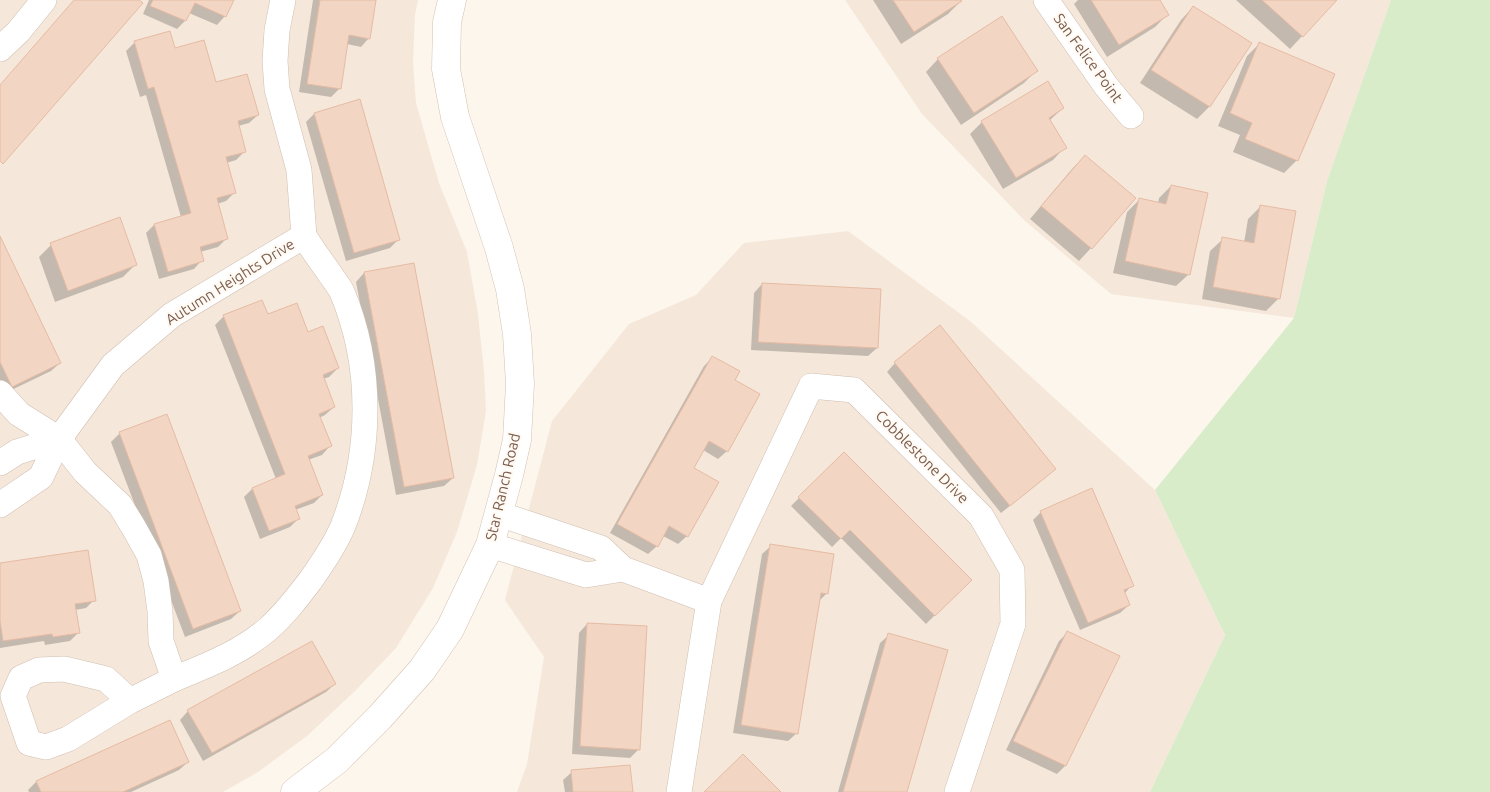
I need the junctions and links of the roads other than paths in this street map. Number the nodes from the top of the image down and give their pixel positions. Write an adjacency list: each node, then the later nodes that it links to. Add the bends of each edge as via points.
1 (44, 0): 5 (street)
2 (283, 0): 7 (street, Autumn Heights Drive, via 277,30 277,89 299,170)
3 (452, 0): 12 (street, Star Ranch Road, via 447,22 446,69 455,117 499,248 517,334 520,384 517,440)
4 (1046, 0): 6 (street, San Felice Point)
5 (0, 50)
6 (1131, 116)
7 (304, 236): 9 (street, Autumn Heights Drive, via 172,315 113,365); 16 (street, via 342,291 356,335 366,411 355,489 342,527 324,561 297,598 268,629 233,654)
8 (0, 393): 9 (street, via 19,414)
9 (59, 439): 10 (street, via 17,452); 11 (street, Autumn Heights Drive, via 41,477); 16 (street, via 85,472 120,505 150,555 156,581 161,641)
10 (0, 463)
11 (0, 504)
12 (499, 514): 13 (street, Star Ranch Road); 14 (street, via 601,548)
13 (490, 545): 14 (street, via 586,575); 18 (street, Star Ranch Road, via 450,629 422,670 337,760)
14 (623, 569): 15 (street)
15 (709, 600): 19 (street, Cobblestone Drive); 20 (street, Cobblestone Drive, via 811,386 854,390 981,516 1012,570 1013,624)
16 (174, 679): 17 (street)
17 (130, 700)
18 (295, 792)
19 (679, 792)
20 (957, 792)

